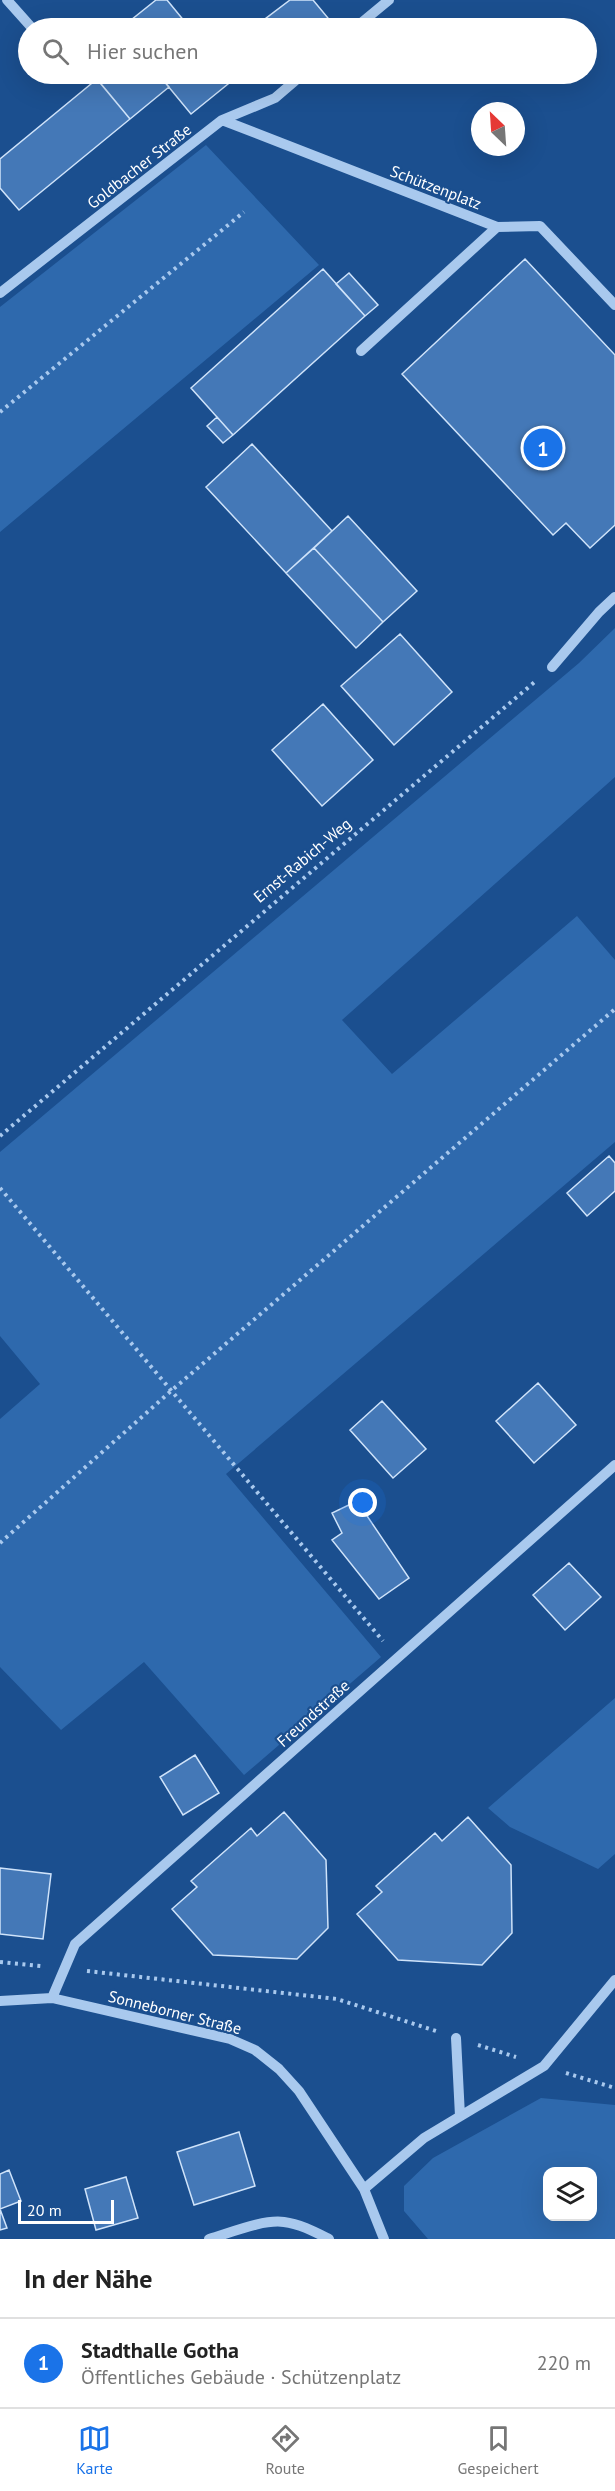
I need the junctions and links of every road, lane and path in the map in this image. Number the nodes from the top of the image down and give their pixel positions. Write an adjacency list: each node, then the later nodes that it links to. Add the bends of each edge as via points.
1 (7, 0): 3 (street); 4 (street)
2 (389, 0): 5 (street)
3 (0, 5)
4 (23, 18)
5 (367, 18)
6 (291, 84): 7 (street, Goldbacher Straße, via 275,98)
7 (222, 120): 9 (street, Schützenplatz); 10 (street, Goldbacher Straße)
8 (244, 212): 13 (path)
9 (497, 227): 11 (street, Schützenplatz, via 540,226); 12 (street)
10 (0, 293)
11 (615, 305)
12 (361, 351)
13 (0, 412)
14 (615, 597): 15 (street)
15 (552, 667): 17 (path, Ernst-Rabich-Weg)
16 (615, 1009): 19 (path)
17 (0, 1136)
18 (0, 1188): 19 (path)
19 (171, 1391): 21 (path); 22 (path)
20 (615, 1465): 22 (street, Freundstraße)
21 (0, 1543)
22 (398, 1658): 24 (street, Freundstraße, via 75,1944)
23 (0, 1962): 24 (path)
24 (64, 1969): 26 (street, Freundstraße); 28 (path, via 337,1999)
25 (615, 1980): 29 (street)
26 (52, 1998): 27 (street, Sonneborner Straße); 32 (street, Sonneborner Straße, via 230,2039 255,2050 299,2091)
27 (0, 2001)
28 (456, 2038): 29 (path); 31 (street)
29 (544, 2066): 30 (path); 31 (street)
30 (615, 2088)
31 (460, 2116): 32 (street, via 424,2138)
32 (364, 2189): 35 (street, Sonneborner Straße)
33 (209, 2239): 34 (street, via 282,2221)
34 (329, 2239)
35 (384, 2239)

